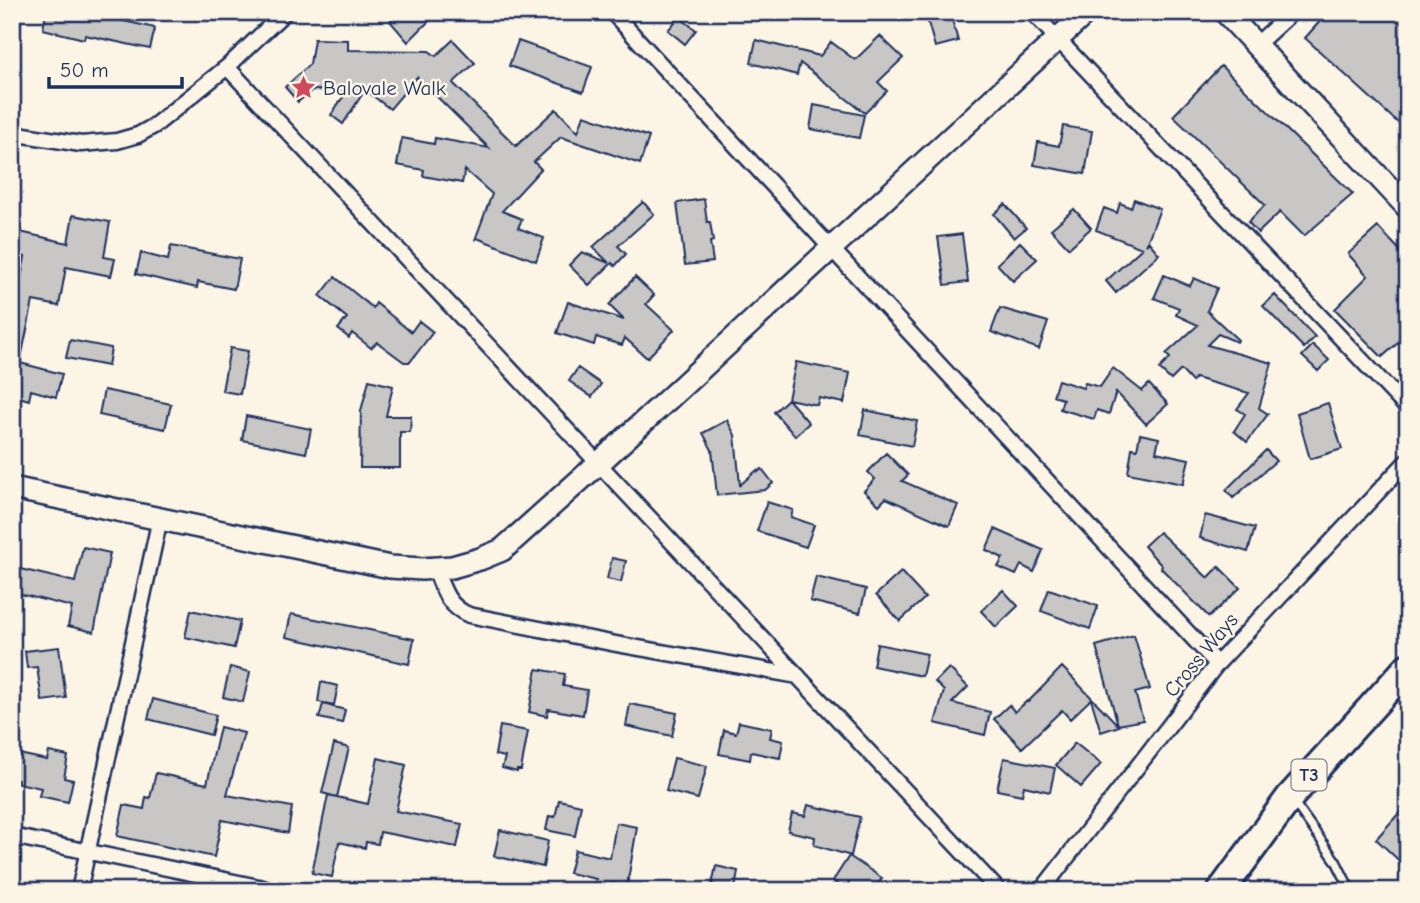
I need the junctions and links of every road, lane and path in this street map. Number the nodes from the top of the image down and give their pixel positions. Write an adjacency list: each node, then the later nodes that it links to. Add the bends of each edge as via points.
1 (285, 12): 9 (street)
2 (612, 12): 12 (street)
3 (1032, 12): 7 (street)
4 (1087, 12): 7 (street)
5 (1225, 12): 8 (street)
6 (1292, 12): 8 (street)
7 (1058, 40): 12 (street); 13 (street)
8 (1255, 46): 11 (street)
9 (227, 67): 10 (street, via 138,135 81,144); 15 (street)
10 (12, 134)
11 (1408, 208)
12 (831, 249): 15 (street); 19 (street)
13 (1408, 409)
14 (1408, 460): 19 (street, Cross Ways)
15 (599, 463): 18 (street, via 502,550); 21 (street)
16 (12, 488): 17 (street)
17 (160, 518): 18 (street, via 390,567); 24 (street)
18 (435, 568): 21 (street, via 447,598 469,615)
19 (1217, 664): 28 (street, Cross Ways)
20 (1408, 667): 22 (highway, T3)
21 (798, 676): 27 (street)
22 (1290, 797): 29 (highway, T3); 30 (lane, via 1336,861)
23 (12, 836): 24 (street)
24 (88, 853): 25 (street); 26 (street)
25 (79, 891)
26 (278, 891)
27 (999, 891)
28 (1041, 891)
29 (1221, 891)
30 (1351, 891)

